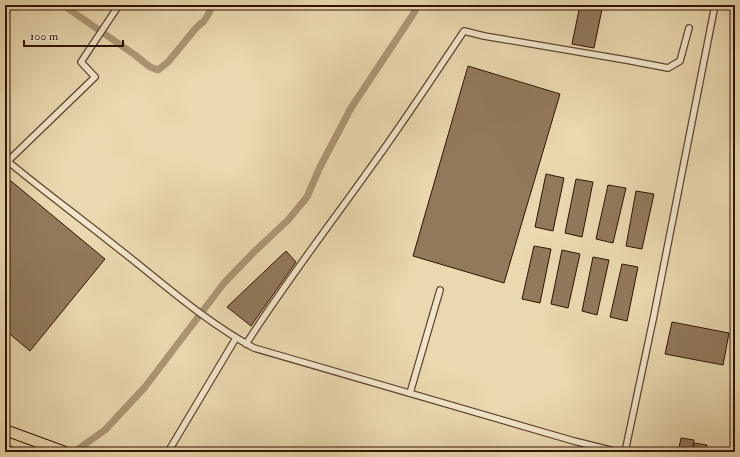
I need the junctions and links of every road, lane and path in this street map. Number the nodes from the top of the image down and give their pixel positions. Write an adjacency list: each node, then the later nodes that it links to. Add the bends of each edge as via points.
1 (119, 5): 4 (street, via 81,62 95,77)
2 (716, 5): 15 (street)
3 (689, 28): 7 (street, via 680,61 668,68 464,31 376,161 273,302)
4 (6, 160): 6 (street, via 190,306)
5 (440, 290): 8 (street)
6 (236, 338): 7 (street); 13 (street)
7 (246, 344): 8 (street)
8 (410, 393): 14 (street)
9 (5, 430): 12 (highway)
10 (5, 450): 11 (highway)
11 (10, 452)
12 (65, 452)
13 (168, 452)
14 (618, 452)
15 (625, 452)

